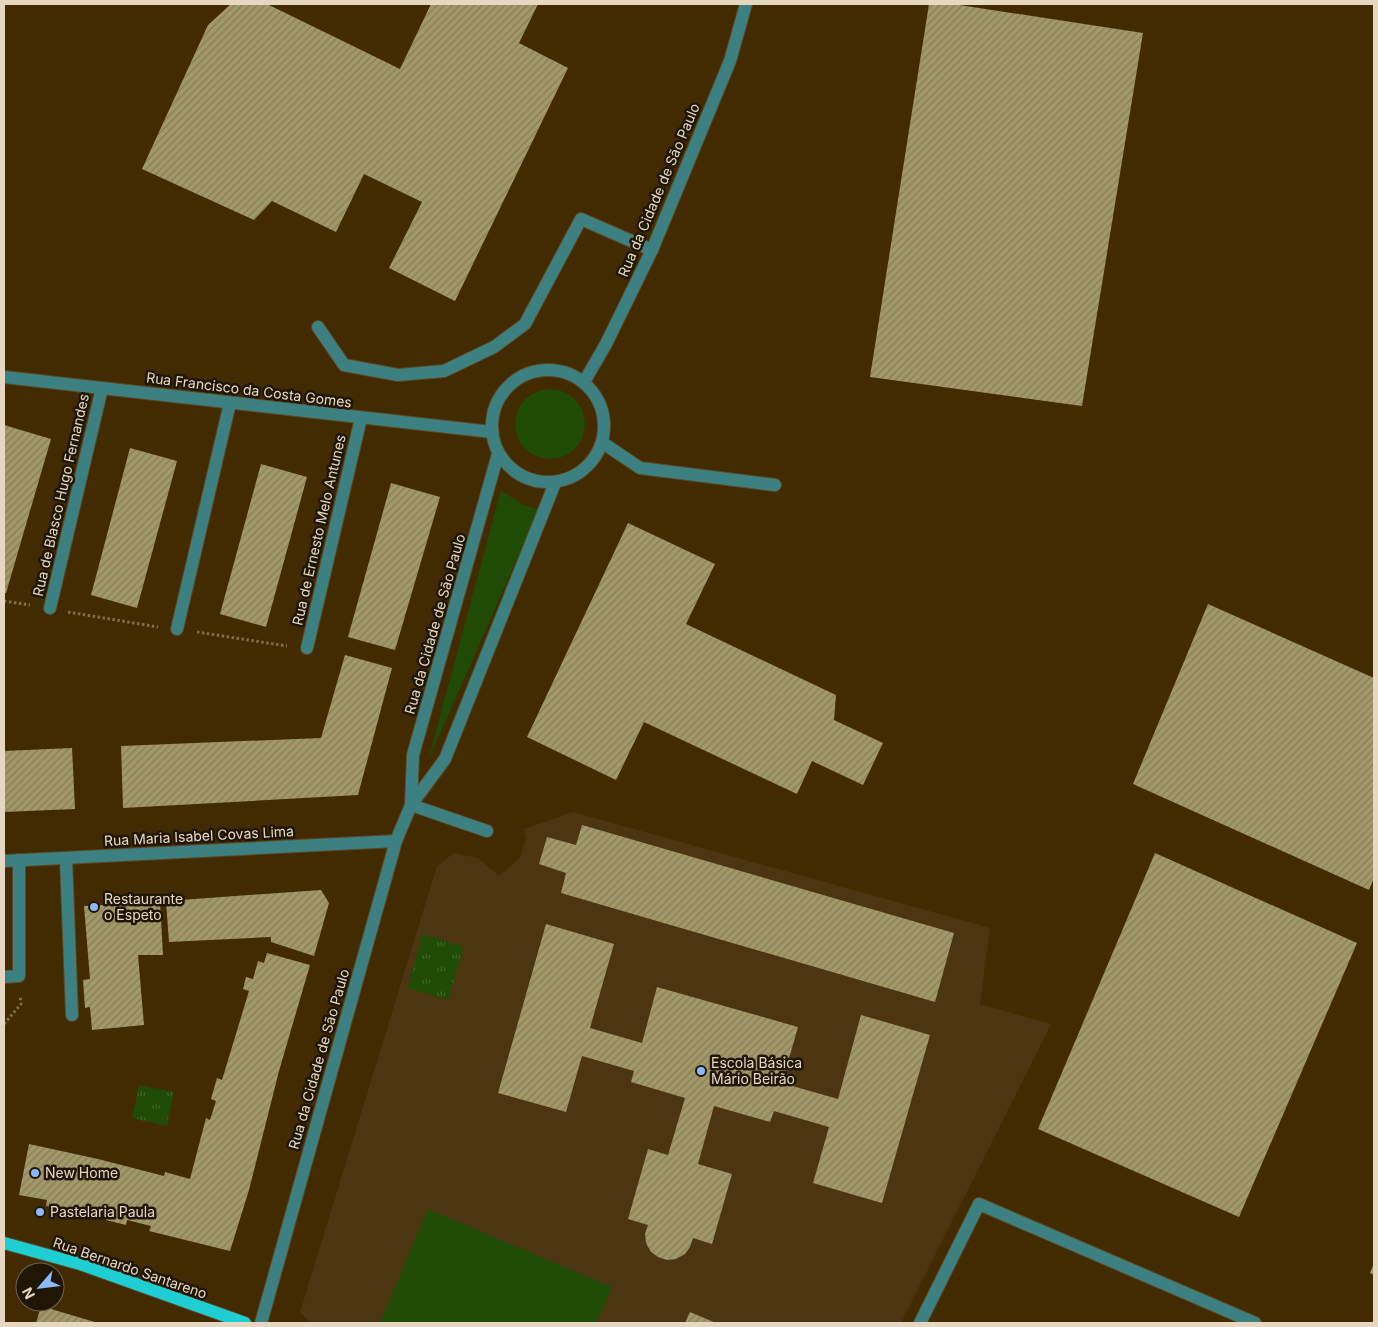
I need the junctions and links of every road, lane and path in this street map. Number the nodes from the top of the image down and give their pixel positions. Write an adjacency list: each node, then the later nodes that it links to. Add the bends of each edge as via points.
1 (746, 4): 2 (street, Rua da Cidade de São Paulo, via 730,61)
2 (652, 250): 3 (street, via 581,220 525,324 494,347 444,371 398,375 344,365); 5 (street, Rua da Cidade de São Paulo)
3 (318, 327)
4 (4, 377): 6 (street, Rua Francisco da Costa Gomes)
5 (584, 382): 9 (street, via 564,372 542,370 521,376 504,390 493,410); 10 (street, via 598,399 605,420)
6 (102, 388): 7 (street, Rua Francisco da Costa Gomes); 15 (street, Rua de Blasco Hugo Fernandes)
7 (230, 403): 8 (street, Rua Francisco da Costa Gomes); 16 (street)
8 (361, 418): 9 (street, Rua Francisco da Costa Gomes); 17 (street, Rua de Ernesto Melo Antunes)
9 (492, 432): 11 (street)
10 (603, 443): 12 (street, via 593,462 576,477); 13 (street, via 640,468)
11 (498, 454): 12 (street, via 512,471 532,481); 18 (street, Rua da Cidade de São Paulo, via 413,755)
12 (555, 483): 18 (street, Rua da Cidade de São Paulo, via 445,759)
13 (775, 485)
14 (4, 602): 15 (path)
15 (50, 608): 16 (path)
16 (177, 629): 17 (path)
17 (306, 648)
18 (411, 805): 19 (street); 20 (street, Rua da Cidade de São Paulo)
19 (487, 831)
20 (396, 841): 21 (street, Rua Maria Isabel Covas Lima); 30 (street, Rua da Cidade de São Paulo)
21 (66, 858): 22 (street, Rua Maria Isabel Covas Lima); 26 (street)
22 (19, 860): 23 (street, Rua Maria Isabel Covas Lima); 24 (street)
23 (4, 861)
24 (19, 976): 25 (street); 27 (path, via 21,1004)
25 (4, 977)
26 (72, 1015)
27 (4, 1024)
28 (4, 1243): 29 (main road, Rua Bernardo Santareno, via 80,1264)
29 (245, 1323)
30 (261, 1323)
31 (920, 1323): 32 (street, via 979,1204)
32 (1255, 1323)

